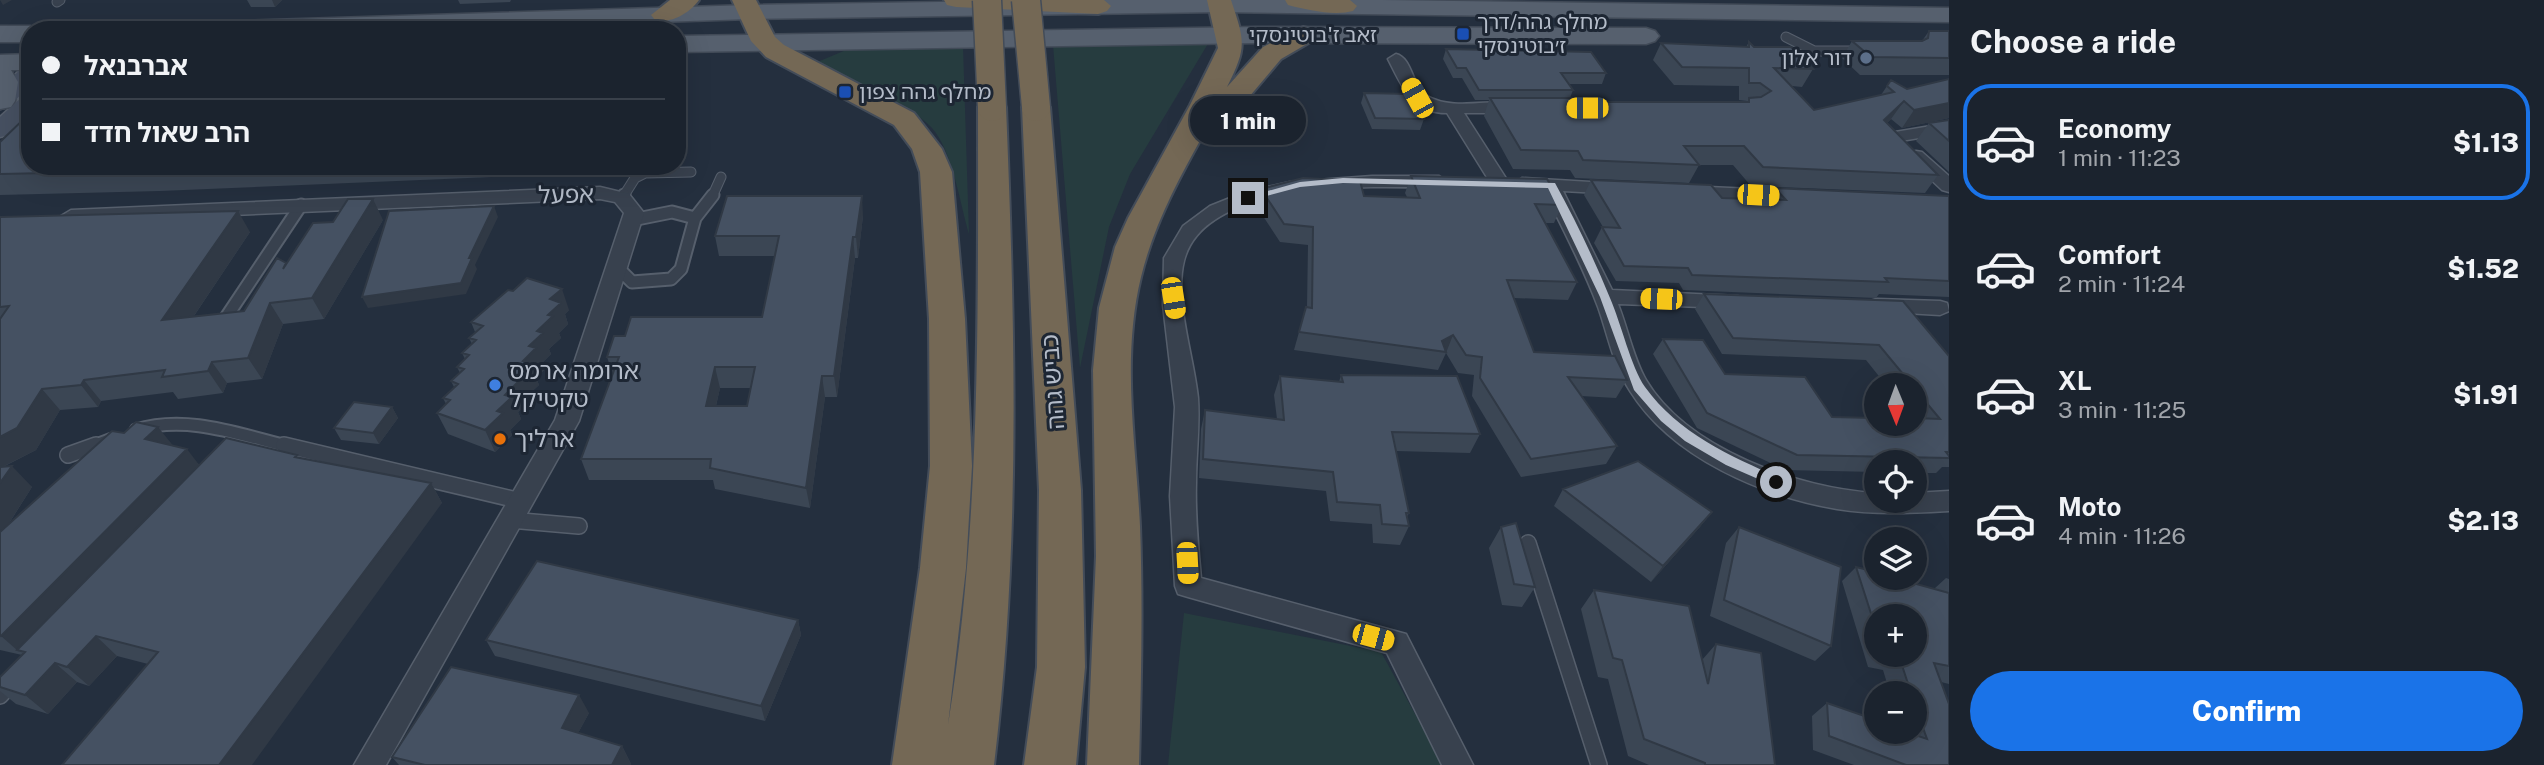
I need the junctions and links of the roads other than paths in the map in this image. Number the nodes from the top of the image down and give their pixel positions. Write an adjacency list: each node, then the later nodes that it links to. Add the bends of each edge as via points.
1 (687, 0): 10 (highway)
2 (956, 0): 8 (highway)
3 (980, 0): 17 (highway, bridge)
4 (987, 0): 17 (highway, bridge)
5 (1026, 0): 67 (highway, כביש גהה, bridge, via 1060,490 1061,667)
6 (1297, 0): 9 (highway)
7 (1220, 2): 8 (main road, זאב ז'בוטינסקי); 9 (main road, זאב ז'בוטינסקי); 18 (highway)
8 (1098, 6): 12 (main road, זאב ז'בוטינסקי)
9 (1345, 6): 11 (main road, זאב ז'בוטינסקי)
10 (664, 15): 12 (main road, זאב ז'בוטינסקי); 13 (main road, זאב ז'בוטינסקי)
11 (1949, 15)
12 (753, 18): 18 (main road, זאב ז'בוטינסקי); 23 (main road, זאב ז'בוטינסקי); 65 (highway, via 792,61 904,118 927,149 936,172 951,466)
13 (469, 21)
14 (0, 34): 15 (main road)
15 (21, 34)
16 (1303, 35): 18 (main road, זאב ז'בוטינסקי); 19 (main road, זאב ז'בוטינסקי); 38 (highway, via 1272,54)
17 (989, 36): 66 (highway, bridge, via 996,433 981,684)
18 (1230, 36): 38 (highway, via 1226,60)
19 (1676, 36)
20 (1758, 36): 21 (main road)
21 (1786, 37): 22 (main road); 24 (lane, via 1814,51)
22 (1949, 37)
23 (686, 41)
24 (1869, 51)
25 (1396, 59): 30 (street, via 1417,98)
26 (21, 62): 27 (main road)
27 (0, 63)
28 (0, 74): 32 (main road)
29 (21, 93): 32 (street)
30 (1452, 108): 31 (street); 39 (street)
31 (1533, 108)
32 (13, 110)
33 (1949, 128): 41 (street, via 1895,138)
34 (686, 172): 35 (lane)
35 (691, 172)
36 (641, 175): 44 (lane)
37 (721, 177): 48 (lane)
38 (1163, 181): 68 (highway, via 1133,245 1113,332 1118,554)
39 (1500, 183): 40 (street); 69 (street, via 1343,180 1300,185 1248,198 1205,216 1184,237 1173,260 1173,298 1186,398 1183,496 1188,586 1396,643)
40 (1551, 185): 42 (street); 51 (street)
41 (1949, 186)
42 (1633, 189)
43 (1674, 191): 45 (street)
44 (622, 198): 46 (street, אפעל, via 600,193); 49 (street, אפעל, via 634,213)
45 (1824, 198)
46 (301, 205): 47 (street, אפעל); 55 (lane)
47 (55, 216)
48 (695, 218): 49 (lane, via 684,211 651,213); 50 (lane, via 681,269 671,279 632,282)
49 (632, 220): 50 (street)
50 (617, 267): 57 (street, via 567,421)
51 (1605, 297): 52 (street); 58 (street, via 1638,387 1689,438 1730,462 1806,494 1886,503)
52 (1759, 302)
53 (1857, 305): 54 (street)
54 (1940, 308)
55 (223, 322)
56 (68, 455): 57 (lane, via 158,423 191,423 245,441)
57 (521, 500): 59 (street)
58 (1949, 501)
59 (510, 520): 60 (lane); 64 (street)
60 (579, 526)
61 (1528, 544): 70 (lane)
62 (29, 666): 63 (lane)
63 (0, 696)
64 (369, 765)
65 (918, 765)
66 (968, 765)
67 (1050, 765)
68 (1113, 765)
69 (1458, 765)
70 (1598, 765)

